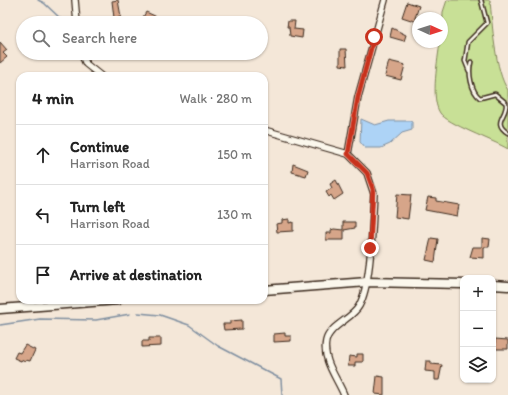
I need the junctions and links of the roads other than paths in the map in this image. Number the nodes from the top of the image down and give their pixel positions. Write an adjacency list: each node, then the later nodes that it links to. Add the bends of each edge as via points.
1 (75, 0): 4 (street)
2 (385, 0): 11 (street, via 358,97)
3 (481, 0): 8 (lane, via 487,23 471,38 466,47 465,61)
4 (76, 16)
5 (84, 60): 7 (street)
6 (471, 62): 8 (lane)
7 (95, 72)
8 (470, 73): 10 (lane, via 474,92 480,98 496,94 506,103 500,123)
9 (268, 131): 11 (street)
10 (508, 133)
11 (348, 154): 12 (street, via 367,173 374,194)
12 (367, 282): 13 (main road); 16 (main road); 19 (street, via 359,307 330,332 326,340 330,365)
13 (460, 284)
14 (496, 285): 15 (main road)
15 (508, 286)
16 (268, 290)
17 (59, 304): 18 (main road)
18 (0, 308)
19 (344, 395)

